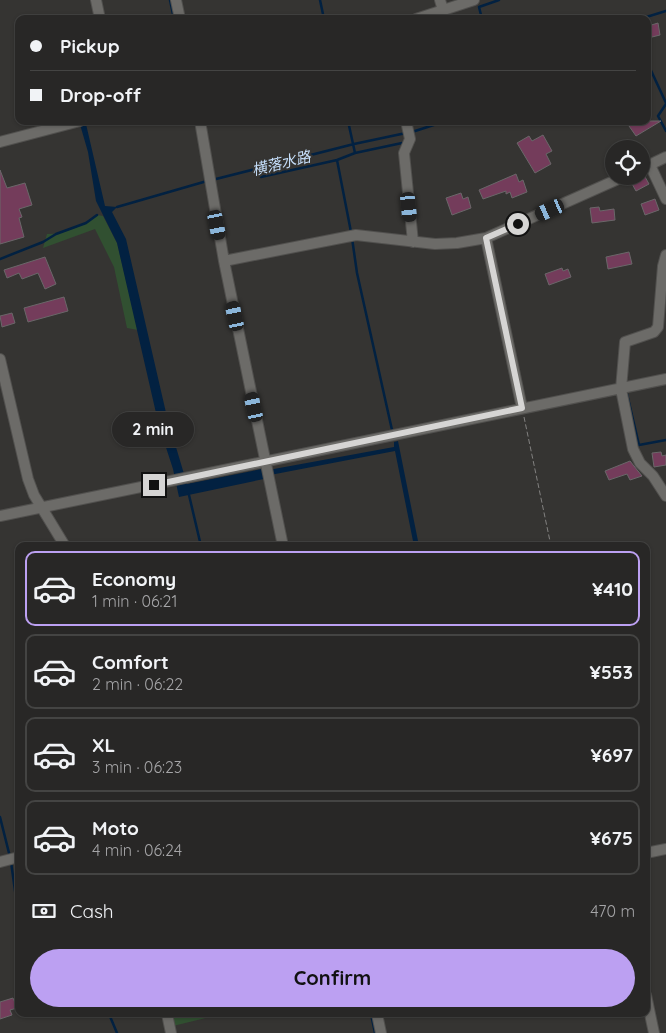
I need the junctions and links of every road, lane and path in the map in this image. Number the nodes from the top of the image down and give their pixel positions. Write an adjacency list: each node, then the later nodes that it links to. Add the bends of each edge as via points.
1 (96, 0): 5 (street)
2 (176, 0): 6 (street)
3 (474, 0): 4 (street)
4 (441, 5): 7 (street)
5 (99, 15)
6 (179, 15)
7 (423, 15)
8 (67, 125): 11 (street)
9 (201, 125): 20 (street)
10 (407, 125): 18 (street, via 410,139 404,153)
11 (0, 142)
12 (666, 157): 13 (street)
13 (650, 165)
14 (650, 173): 16 (street)
15 (605, 185): 17 (street)
16 (666, 199)
17 (486, 238): 18 (street, via 457,243); 24 (street)
18 (413, 242): 20 (street, via 352,235)
19 (666, 254): 23 (street, via 658,327 654,332 625,342)
20 (224, 261): 25 (street)
21 (0, 359): 27 (street, via 28,480)
22 (666, 379): 23 (street)
23 (621, 388): 24 (street); 26 (street, via 636,456)
24 (522, 408): 25 (street); 31 (path)
25 (266, 462): 27 (street); 30 (street)
26 (666, 496)
27 (43, 509): 28 (street); 29 (street)
28 (0, 516)
29 (63, 542)
30 (281, 542)
31 (550, 542)
32 (666, 849): 33 (street)
33 (650, 852)
34 (650, 1014): 39 (street)
35 (168, 1017): 37 (street)
36 (378, 1017): 38 (street)
37 (171, 1033)
38 (381, 1033)
39 (654, 1033)

